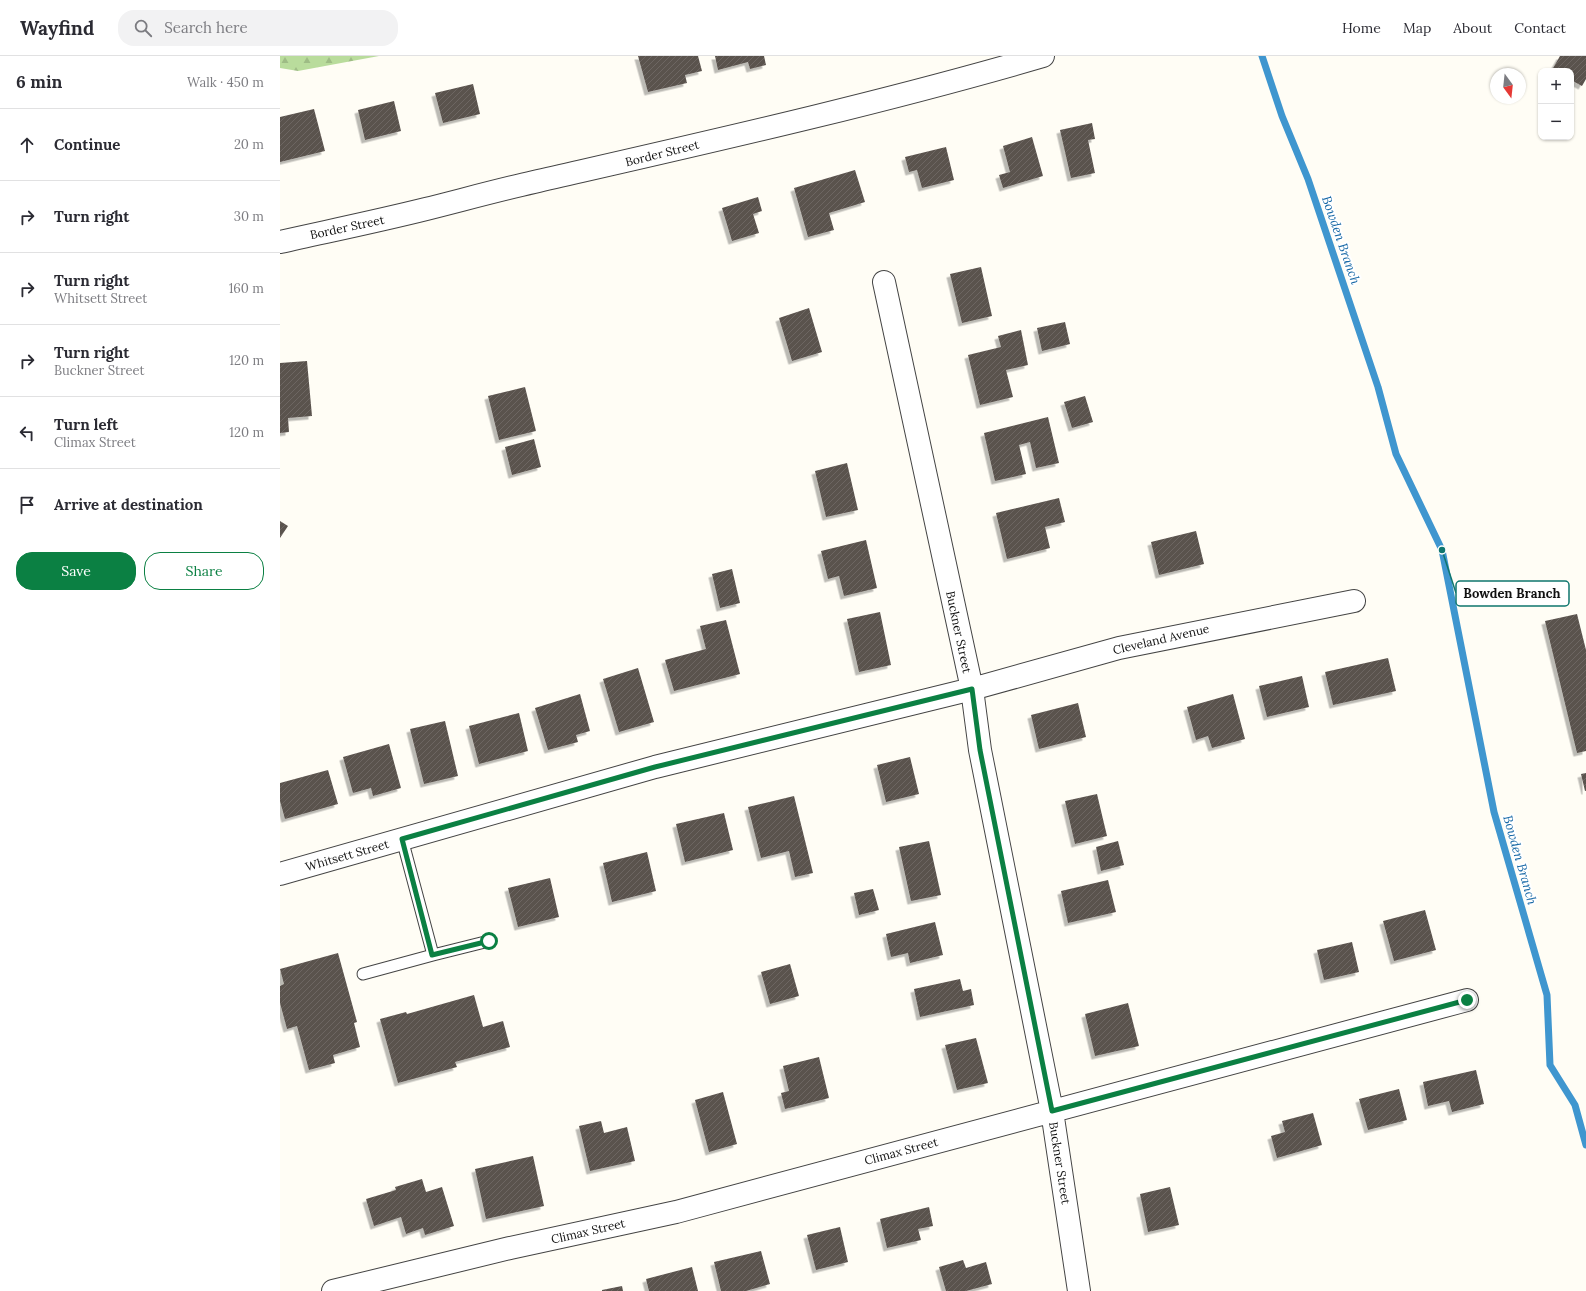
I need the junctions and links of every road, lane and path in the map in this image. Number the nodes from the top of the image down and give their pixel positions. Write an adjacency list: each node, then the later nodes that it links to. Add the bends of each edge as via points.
1 (1043, 56): 2 (street, Border Street, via 803,121)
2 (280, 242)
3 (884, 282): 5 (street, Buckner Street)
4 (1354, 600): 5 (street, Cleveland Avenue, via 1119,648)
5 (972, 689): 6 (street, Whitsett Street, via 655,767); 12 (street, Buckner Street, via 980,750)
6 (402, 839): 7 (street, Whitsett Street); 9 (lane)
7 (280, 874)
8 (489, 941): 9 (lane)
9 (432, 955): 10 (lane)
10 (363, 974)
11 (1467, 1000): 12 (street, Climax Street)
12 (1052, 1111): 13 (street, Climax Street, via 676,1212 510,1248); 14 (street, Buckner Street)
13 (333, 1291)
14 (1079, 1291)

